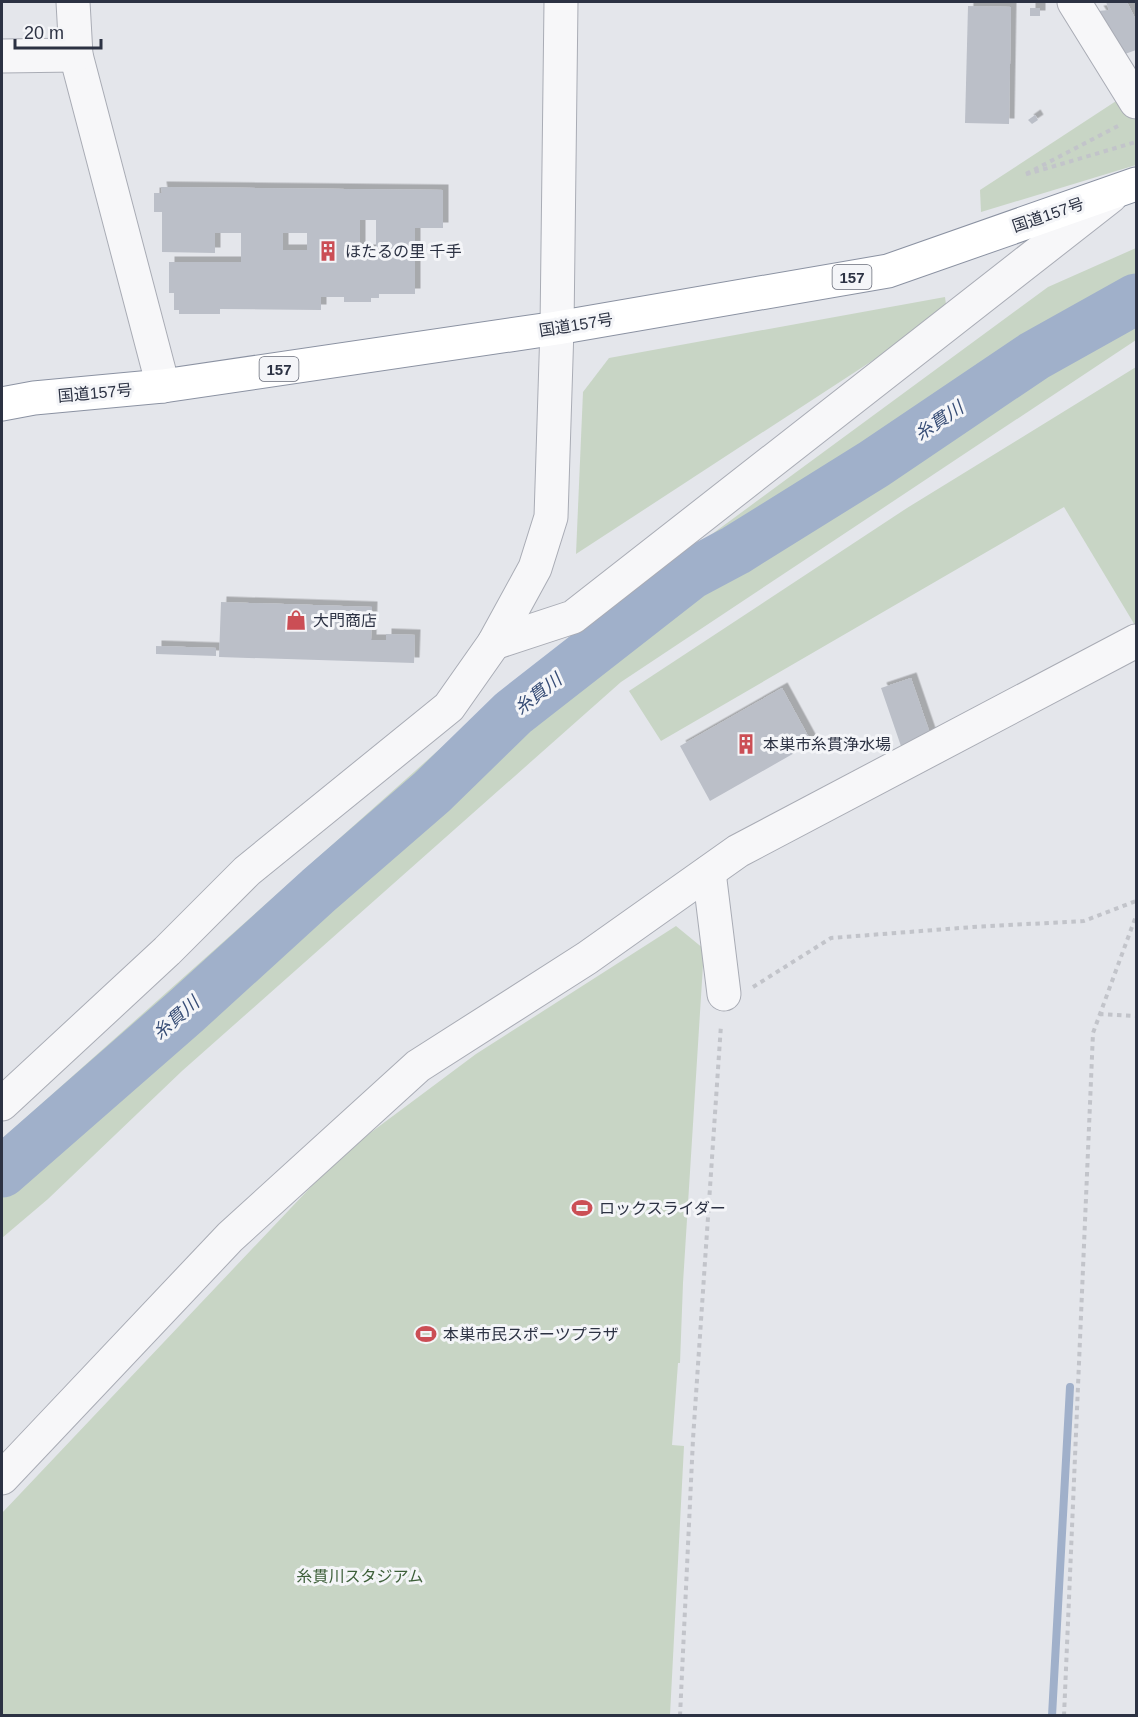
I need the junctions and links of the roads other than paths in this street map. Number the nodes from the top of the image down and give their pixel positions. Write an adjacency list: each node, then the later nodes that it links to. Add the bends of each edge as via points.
1 (73, 2): 4 (street)
2 (561, 2): 8 (street)
3 (1074, 2): 6 (street)
4 (76, 55): 5 (street); 9 (street)
5 (2, 56)
6 (1131, 112)
7 (1127, 187): 8 (highway, 国道157号 / 157, via 888,271); 12 (street, via 573,617)
8 (557, 328): 9 (highway, 国道157号 / 157); 12 (street, via 551,517 535,568)
9 (163, 386): 10 (highway, 国道157号 / 157)
10 (2, 404)
11 (1137, 641): 13 (street, via 738,850)
12 (494, 643): 15 (street, via 449,707 247,871)
13 (709, 872): 14 (street); 16 (street, via 587,958 418,1066 230,1236)
14 (724, 994)
15 (2, 1104)
16 (2, 1478)

